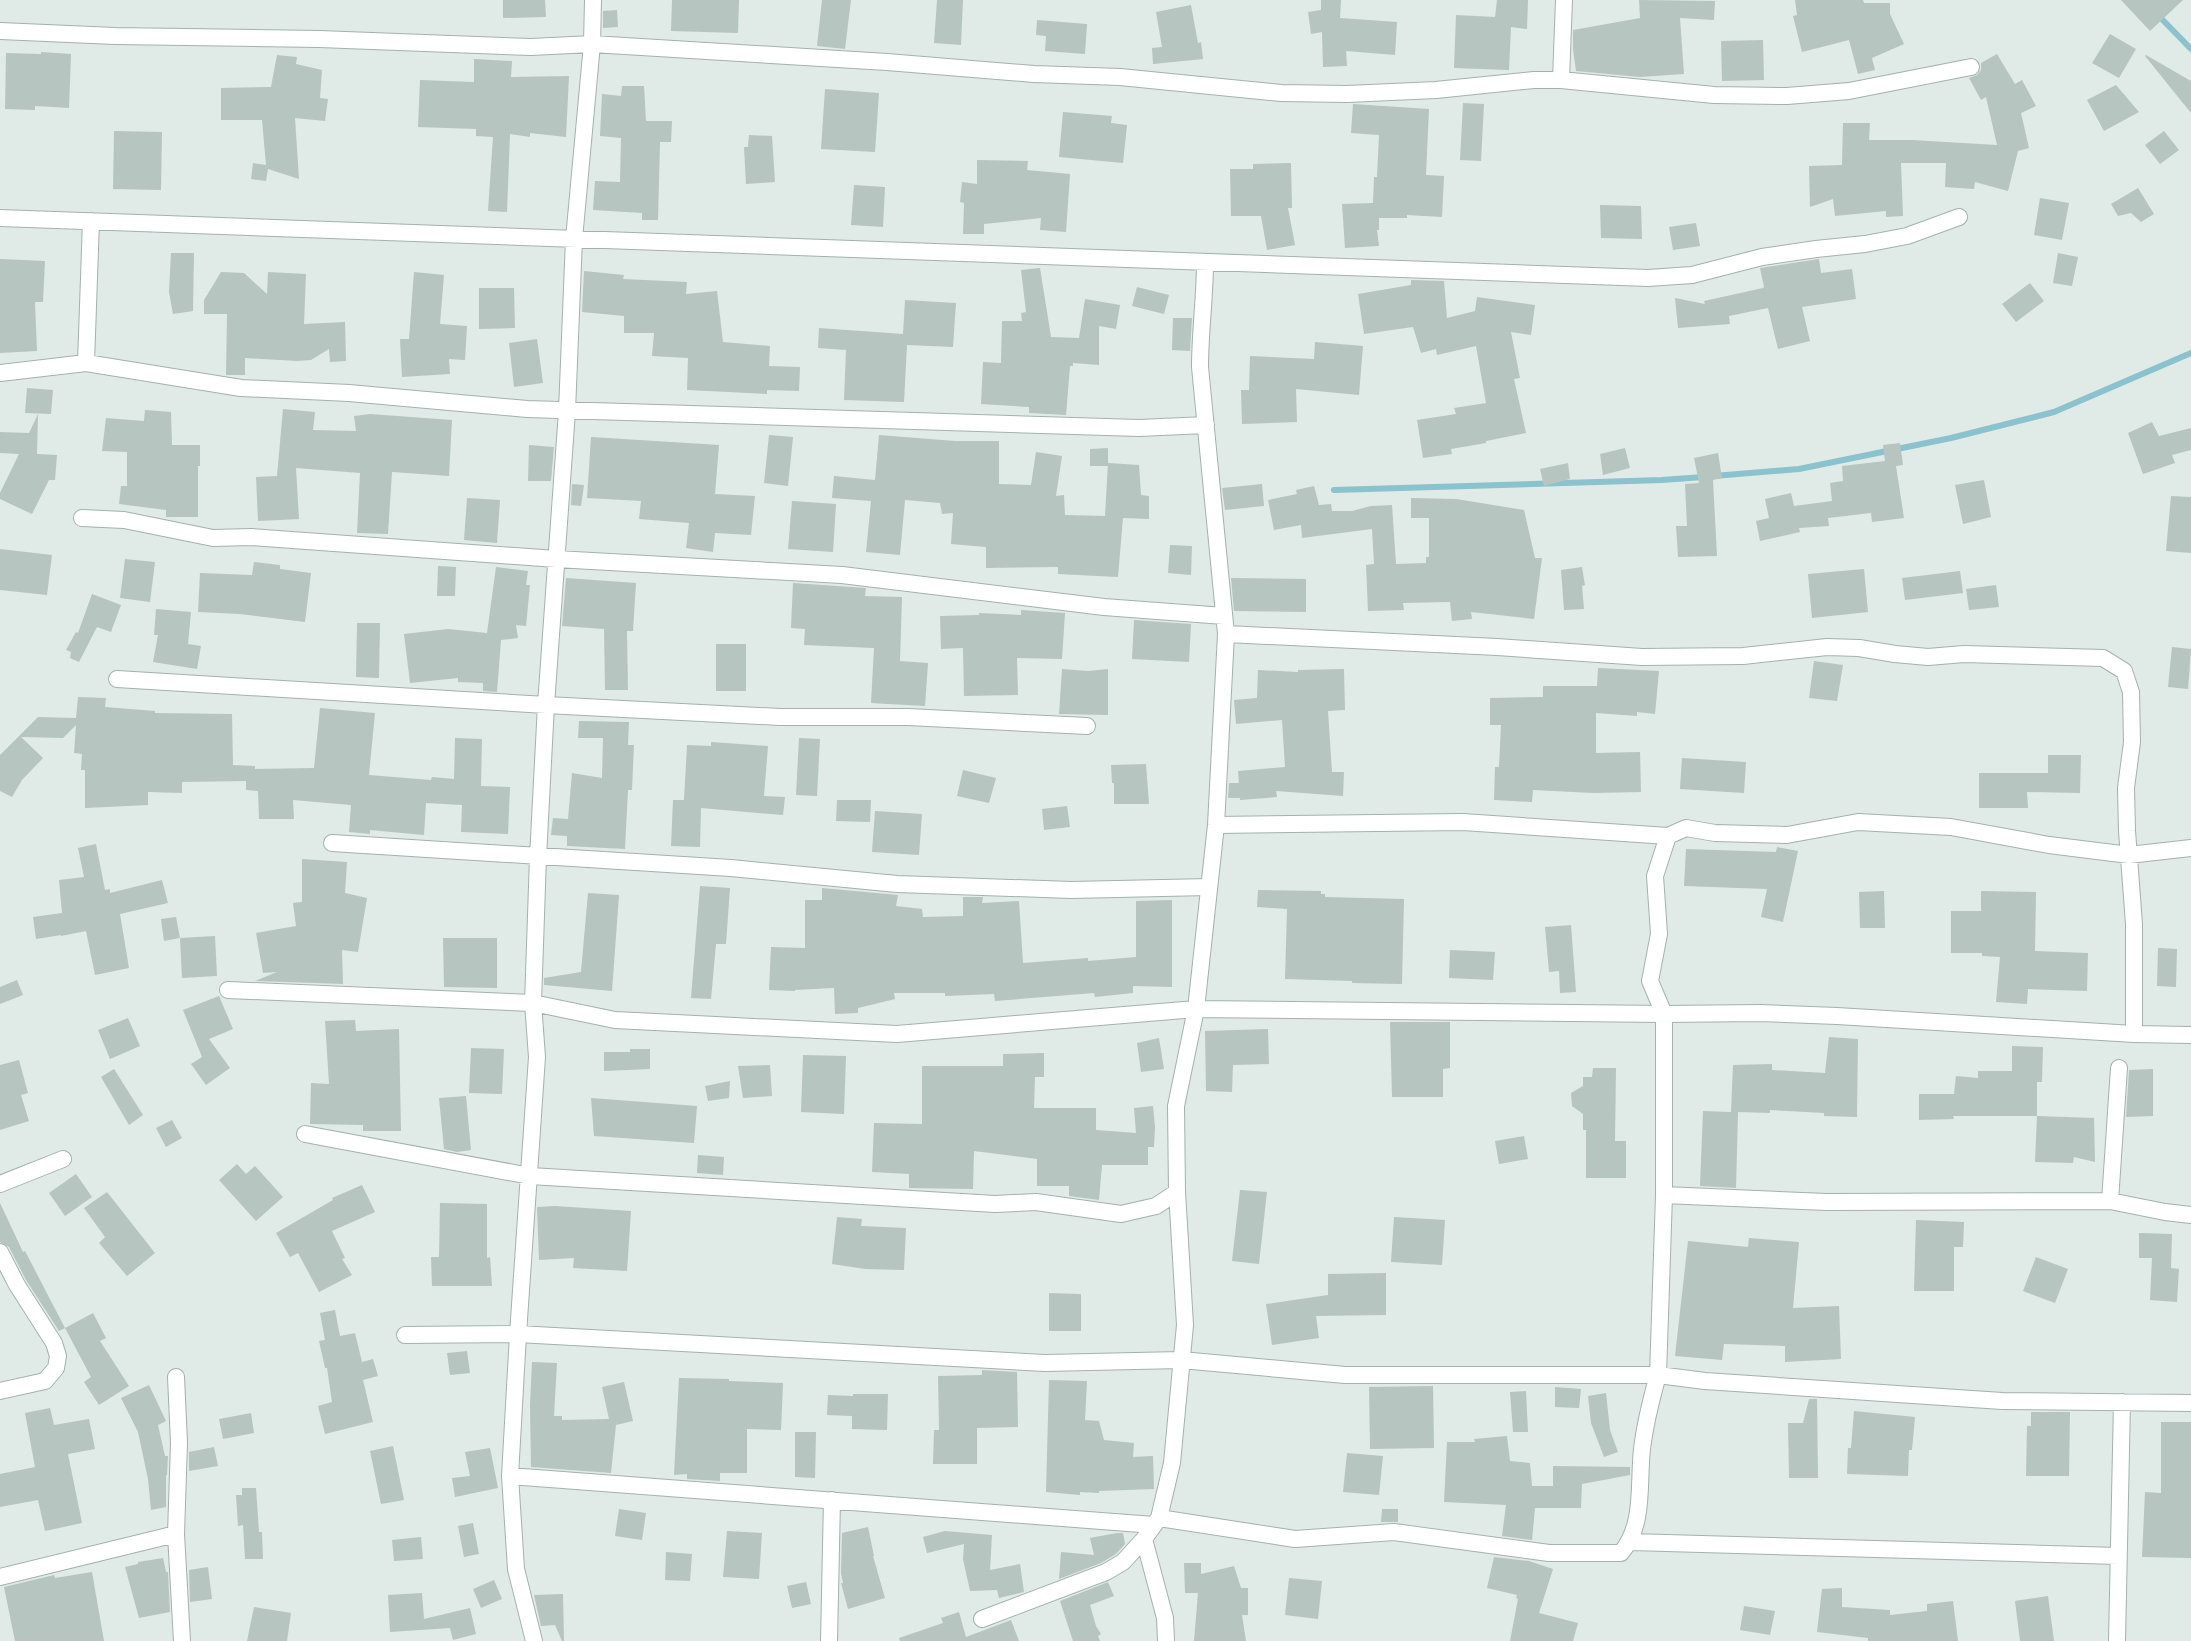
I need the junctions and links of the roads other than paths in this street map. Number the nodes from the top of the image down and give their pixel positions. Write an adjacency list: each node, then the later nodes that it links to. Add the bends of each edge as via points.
1 (593, 0): 4 (street)
2 (1564, 0): 6 (street)
3 (0, 31): 4 (street, via 531,47)
4 (592, 44): 6 (street, via 1121,77 1281,93 1360,93); 10 (street)
5 (1971, 67): 6 (street, via 1849,91 1787,96 1714,95)
6 (1561, 80)
7 (1959, 217): 11 (street, via 1907,236 1762,257 1692,275 1648,278)
8 (0, 218): 9 (street)
9 (91, 221): 10 (street); 12 (street)
10 (574, 239): 11 (street); 14 (street)
11 (1205, 262): 15 (street, via 1200,367)
12 (86, 363): 13 (street); 14 (street, via 241,388)
13 (0, 373)
14 (568, 411): 15 (street, via 1139,428); 17 (street)
15 (1206, 425): 18 (street)
16 (82, 518): 17 (street, via 124,520 213,538)
17 (556, 559): 18 (street, via 842,575 1104,607); 21 (street)
18 (1224, 616): 19 (street)
19 (1226, 634): 23 (street); 27 (street, via 1642,657 1743,656 1827,646 1928,657 2102,658 2124,671 2131,692 2132,742 2126,788)
20 (117, 679): 21 (street)
21 (546, 705): 22 (street); 28 (street)
22 (1087, 726)
23 (1216, 825): 24 (street, via 1462,822); 29 (street)
24 (1668, 836): 27 (street, via 1686,828 1787,835 1858,822 1951,827); 33 (street, via 1655,876 1659,934 1650,981)
25 (332, 843): 28 (street)
26 (2191, 848): 27 (street)
27 (2129, 855): 34 (street)
28 (538, 857): 29 (street, via 958,887); 31 (street)
29 (1209, 887): 32 (street)
30 (228, 990): 31 (street)
31 (533, 1003): 32 (street, via 615,1020 897,1034); 39 (street, via 537,1057)
32 (1196, 1009): 33 (street); 41 (street, via 1176,1106)
33 (1664, 1014): 34 (street, via 1837,1016); 42 (street)
34 (2134, 1034): 35 (street)
35 (2191, 1035)
36 (2119, 1068): 43 (street)
37 (305, 1134): 39 (street)
38 (63, 1159): 40 (street)
39 (530, 1176): 41 (street, via 995,1204 1035,1202 1121,1214 1156,1206); 46 (street)
40 (0, 1184)
41 (1177, 1192): 48 (street, via 1185,1325)
42 (1664, 1195): 43 (street, via 1827,1202); 49 (street)
43 (2110, 1202): 44 (street)
44 (2191, 1215)
45 (0, 1252): 51 (street, via 58,1356 56,1368 45,1381)
46 (517, 1334): 47 (street); 48 (street, via 1045,1363); 54 (street)
47 (405, 1335)
48 (1181, 1360): 49 (street, via 1345,1375); 56 (street, via 1172,1463)
49 (1658, 1375): 52 (street, via 2002,1401); 59 (street, via 1642,1451 1639,1508)
50 (176, 1377): 57 (street)
51 (0, 1391)
52 (2122, 1402): 53 (street); 60 (street)
53 (2191, 1403)
54 (510, 1476): 55 (street); 64 (street, via 516,1569)
55 (832, 1500): 56 (street); 65 (street)
56 (1156, 1521): 58 (street); 59 (street, via 1295,1539 1394,1532 1549,1553 1621,1553)
57 (176, 1534): 61 (street); 63 (street)
58 (1144, 1539): 62 (street, via 1123,1562 1106,1572); 66 (street, via 1165,1618)
59 (1631, 1542): 60 (street)
60 (2118, 1556): 67 (street)
61 (0, 1577)
62 (982, 1619)
63 (183, 1641)
64 (534, 1641)
65 (829, 1641)
66 (1166, 1641)
67 (2117, 1641)

